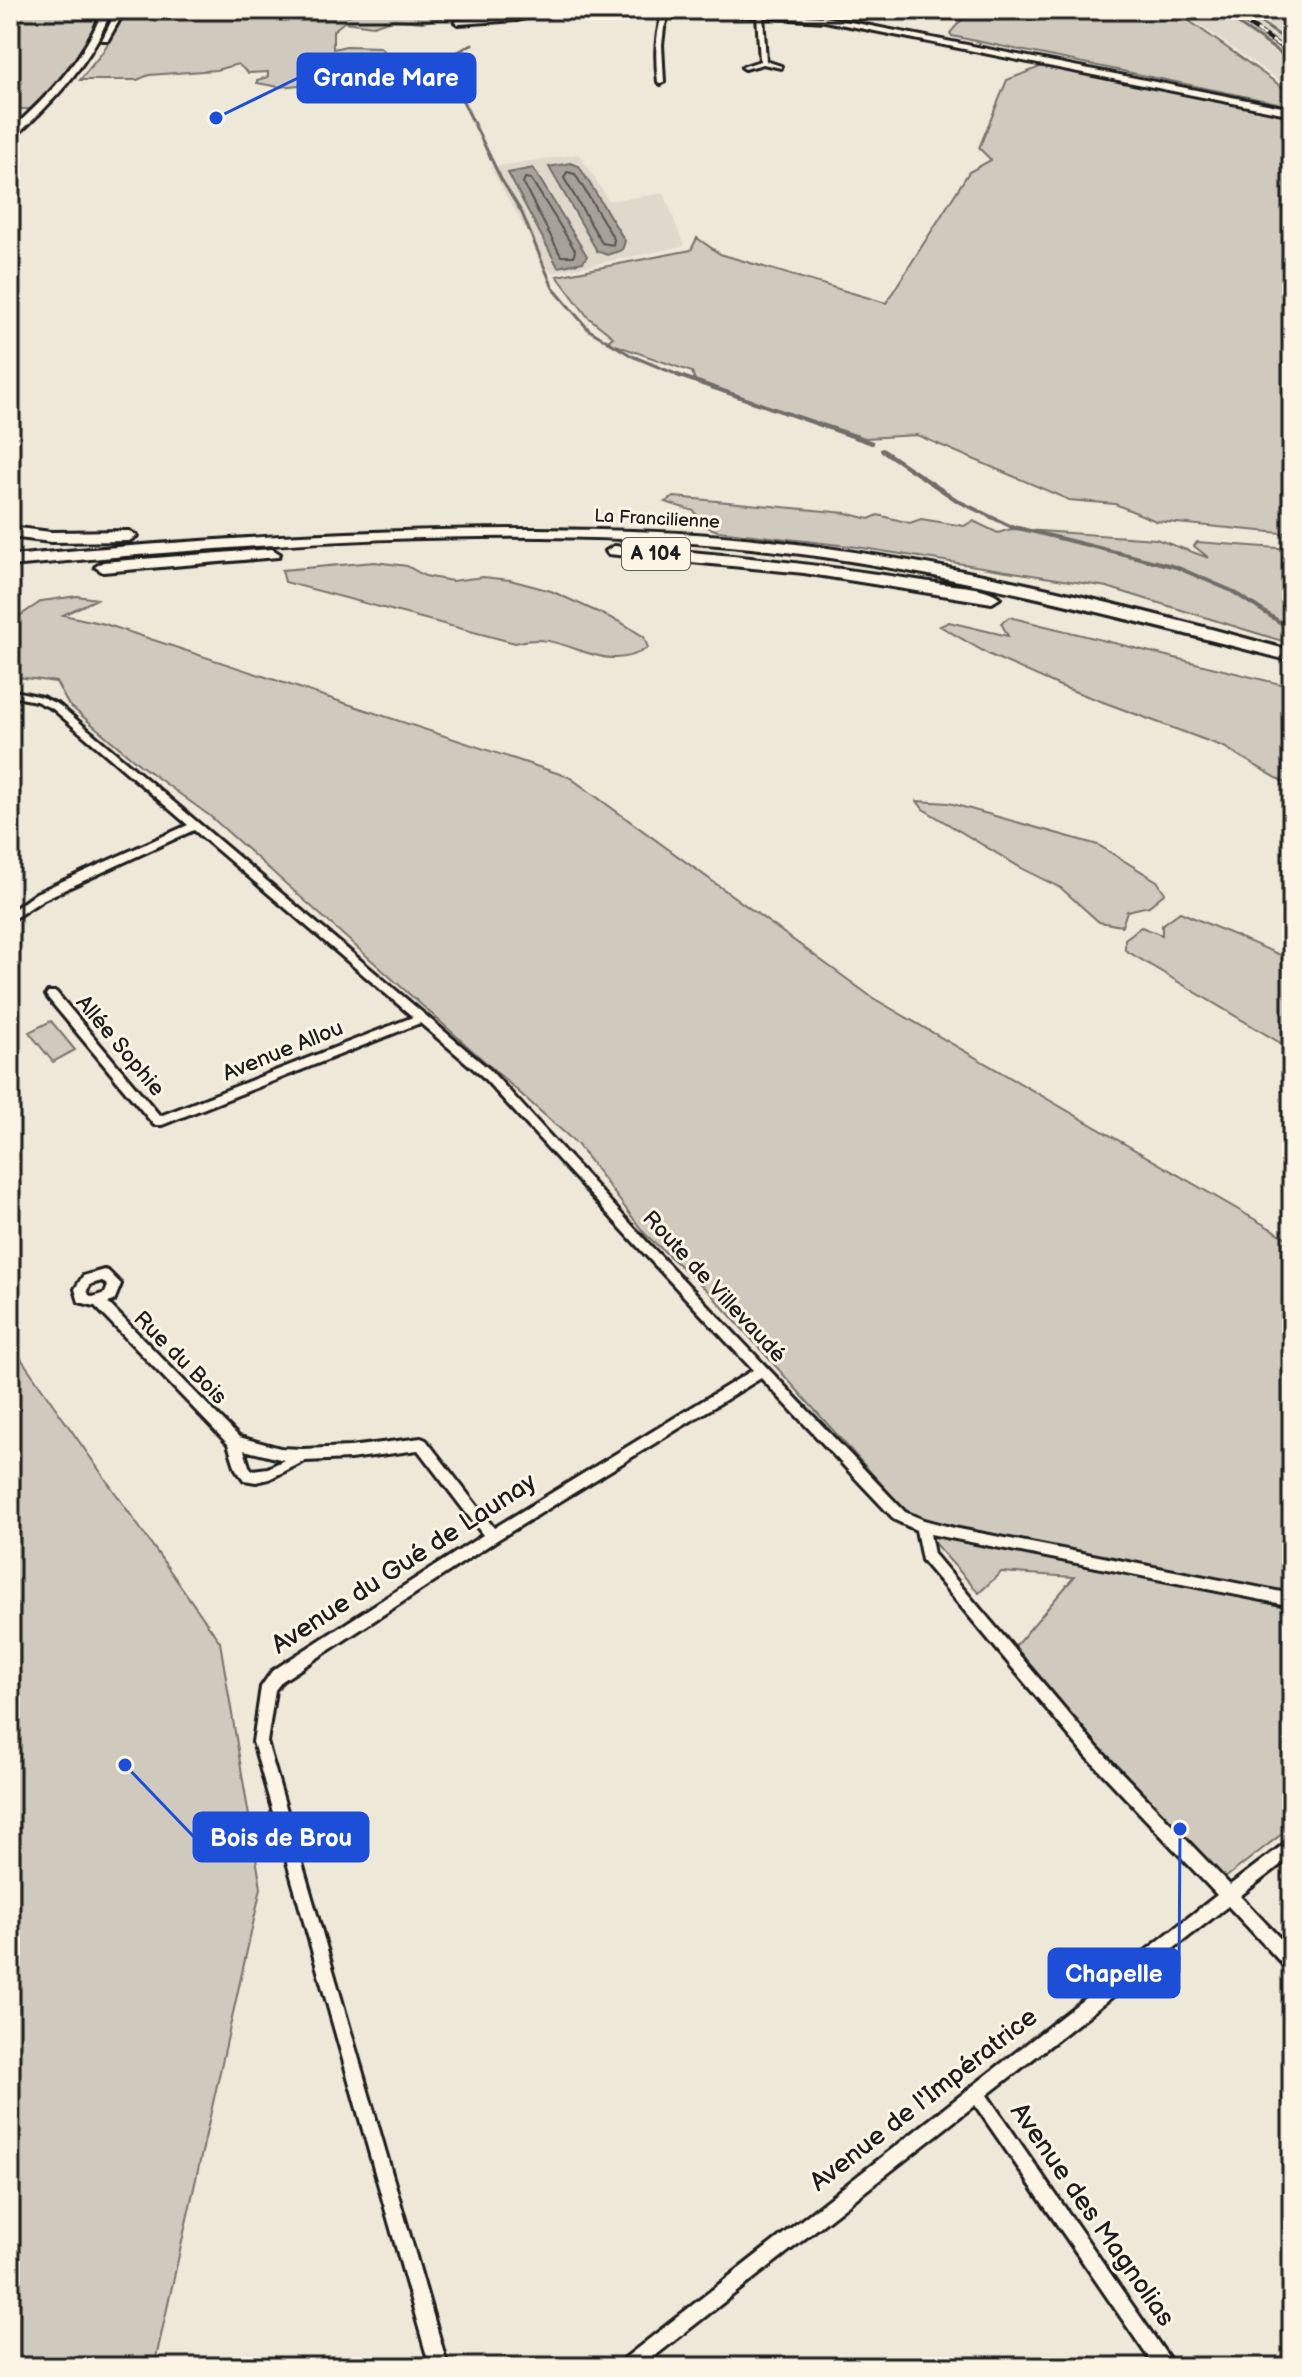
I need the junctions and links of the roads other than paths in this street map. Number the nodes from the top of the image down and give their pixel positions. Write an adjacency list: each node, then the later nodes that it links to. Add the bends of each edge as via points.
1 (107, 10): 12 (main road, via 70,78)
2 (121, 10): 12 (main road, via 76,79)
3 (552, 10): 7 (street)
4 (667, 10): 11 (street, via 657,46)
5 (674, 10): 6 (main road)
6 (760, 15): 8 (street); 13 (main road, via 825,19)
7 (458, 22)
8 (763, 62): 9 (street); 10 (street)
9 (745, 67)
10 (779, 67)
11 (661, 82)
12 (48, 100): 14 (main road)
13 (1292, 112)
14 (10, 136)
15 (10, 532): 16 (highway, via 98,537 300,531)
16 (319, 537): 17 (highway, La Francilienne / A 104); 19 (highway, La Francilienne / A 104, via 560,534 713,540 828,553 1085,603)
17 (10, 561)
18 (10, 576): 20 (highway, La Francilienne / A 104, via 355,548 537,547 645,553 872,576 1096,620)
19 (1292, 656)
20 (1292, 671)
21 (10, 693): 22 (street, Route de Villevaudé, via 56,707)
22 (194, 826): 23 (street, via 40,896); 25 (street, Route de Villevaudé)
23 (10, 917)
24 (52, 995): 26 (street, Allée Sophie)
25 (423, 1018): 26 (street, Avenue Allou); 28 (street, Route de Villevaudé, via 486,1073)
26 (158, 1122)
27 (99, 1302): 29 (street, Rue du Bois)
28 (763, 1370): 31 (street, Route de Villevaudé, via 882,1500); 32 (street, Avenue du Gué de Launay)
29 (234, 1441): 30 (street, Rue du Bois, via 260,1452); 30 (street, Rue du Bois, via 249,1476 273,1472)
30 (300, 1457): 32 (street, Rue du Bois, via 421,1444)
31 (922, 1526): 33 (street, Route de Villevaudé); 35 (street, via 927,1556 1092,1752)
32 (492, 1536): 38 (street, Avenue du Gué de Launay, via 277,1676 268,1687 260,1742)
33 (1292, 1600)
34 (1292, 1846): 35 (street, Avenue de l'Impératrice)
35 (1227, 1897): 36 (street); 37 (street, Avenue de l'Impératrice)
36 (1292, 1962)
37 (976, 2093): 39 (street, Avenue de l'Impératrice); 40 (street, Avenue des Magnolias)
38 (439, 2367)
39 (627, 2367)
40 (1166, 2367)

